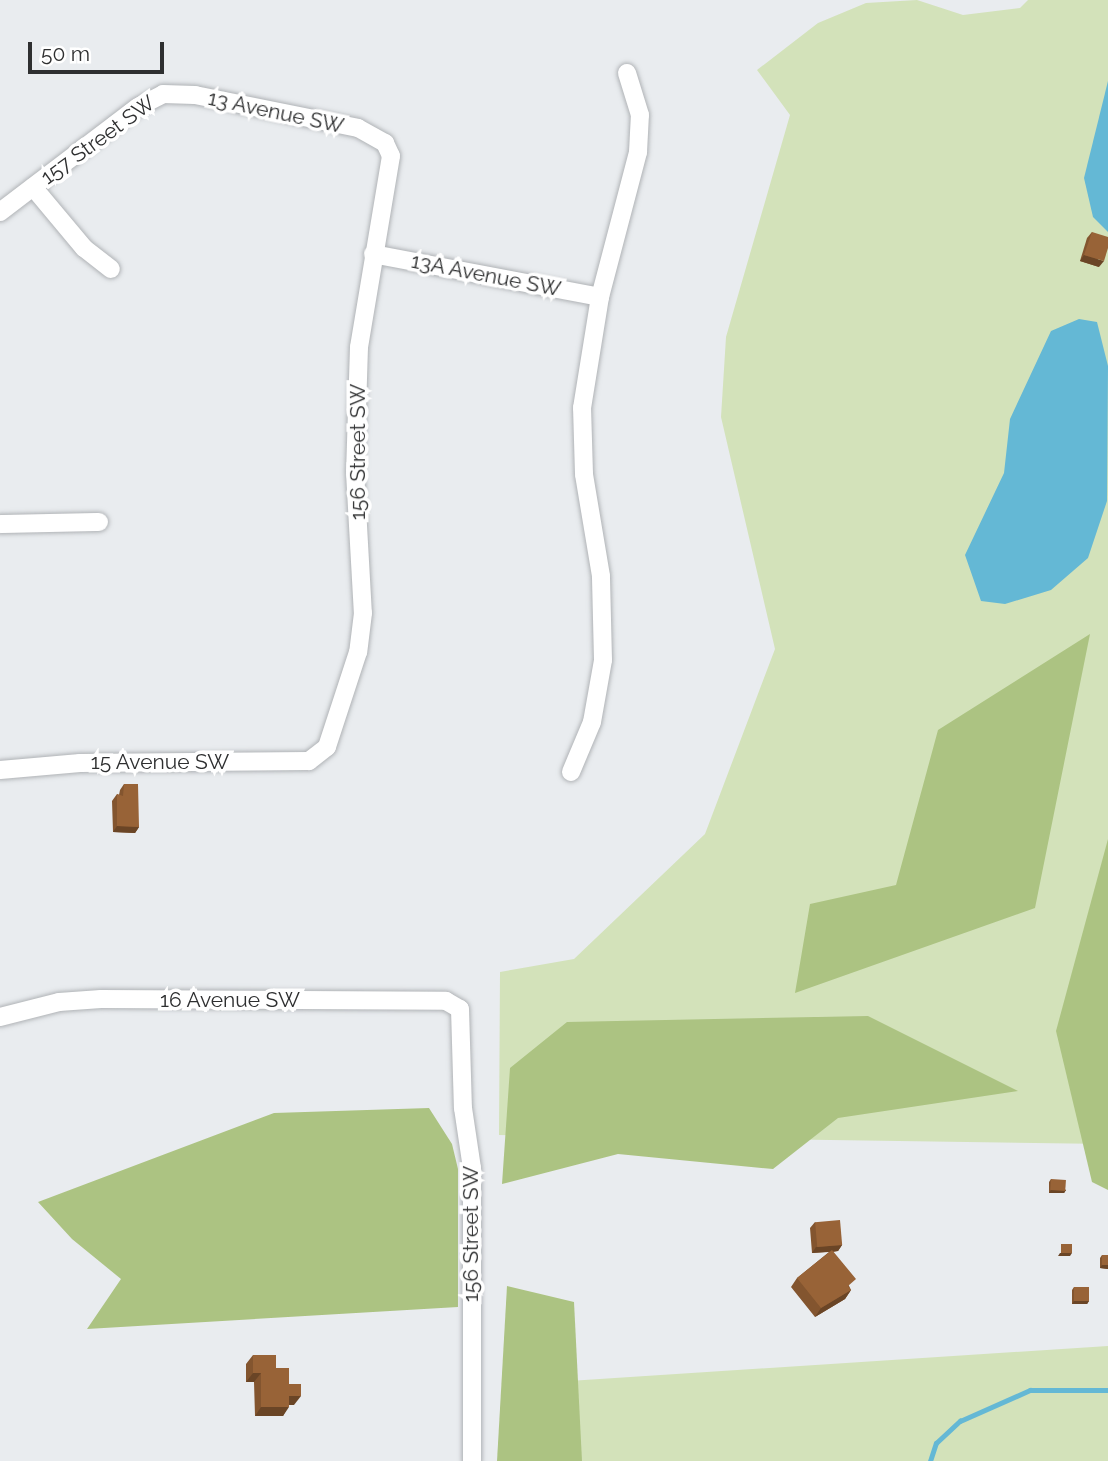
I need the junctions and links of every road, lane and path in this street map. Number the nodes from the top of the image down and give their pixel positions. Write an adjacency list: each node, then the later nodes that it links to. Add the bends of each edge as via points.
1 (628, 73): 8 (street, via 639,115 638,152)
2 (163, 94): 3 (street, 13 Avenue SW, via 195,95 358,128); 4 (street, 157 Street SW, via 138,107)
3 (385, 143): 6 (street, 156 Street SW, via 391,156 390,171)
4 (33, 187): 5 (street, 157 Street SW); 7 (street, 157 Street SW, via 84,248)
5 (0, 212)
6 (373, 254): 8 (street, 13A Avenue SW); 11 (street, 156 Street SW, via 356,403 363,613 358,652 327,747)
7 (111, 269)
8 (600, 297): 13 (street, via 587,363 581,445 601,576 603,660 592,722)
9 (99, 522): 10 (street)
10 (0, 524)
11 (319, 756): 12 (street, 15 Avenue SW, via 309,761 80,763)
12 (0, 770)
13 (571, 772)
14 (460, 1009): 15 (street, 16 Avenue SW, via 446,1000 101,999 59,1002); 16 (street, 156 Street SW, via 463,1108 472,1168)
15 (0, 1017)
16 (472, 1461)

